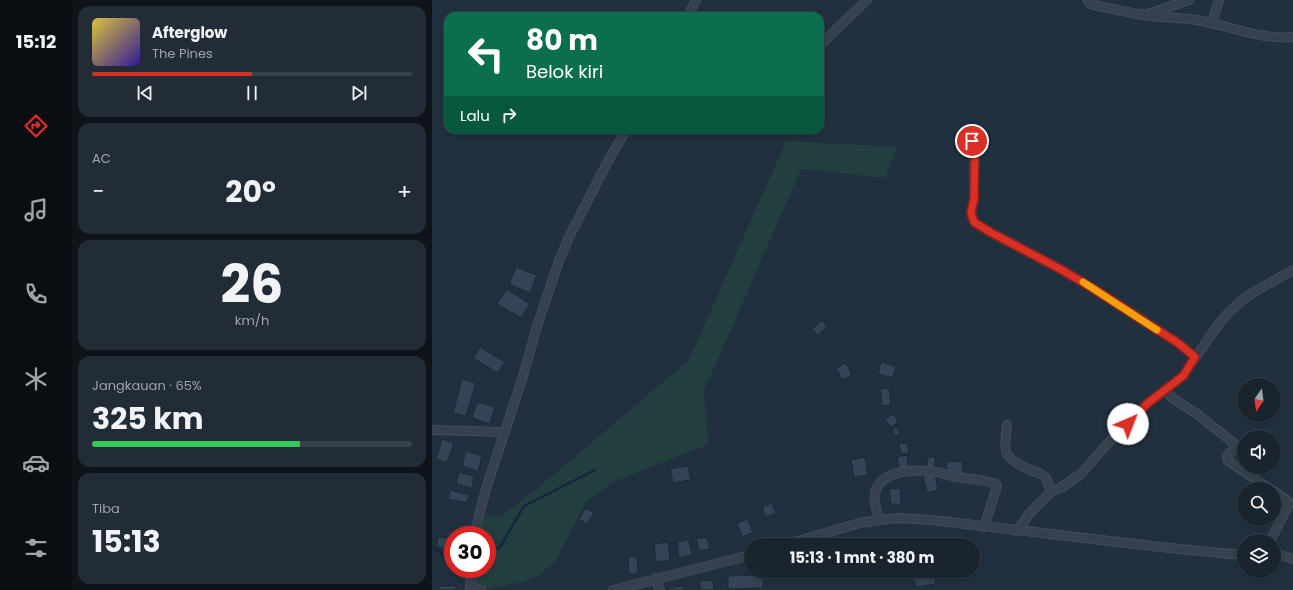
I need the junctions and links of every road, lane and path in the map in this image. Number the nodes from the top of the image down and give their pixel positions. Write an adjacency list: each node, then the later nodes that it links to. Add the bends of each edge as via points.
1 (696, 0): 6 (street)
2 (867, 0): 10 (street)
3 (1087, 0): 7 (street, via 1090,4)
4 (1189, 0): 7 (street)
5 (1219, 0): 8 (street)
6 (690, 12)
7 (1145, 15): 8 (street)
8 (1212, 23): 9 (street, via 1252,34)
9 (1293, 37)
10 (824, 41)
11 (624, 134): 18 (street, via 569,237 538,322)
12 (962, 138): 14 (street, via 969,139 974,144 974,199 971,213 974,222 1094,289 1178,343)
13 (1293, 270): 14 (street, via 1241,301 1228,313)
14 (1195, 357): 15 (street, via 1183,376)
15 (1165, 390): 19 (street, via 1172,398 1236,444 1227,460); 20 (street, via 1148,403 1081,474)
16 (1007, 425): 20 (street, via 1007,454 1014,462 1043,475)
17 (432, 430): 18 (street)
18 (504, 432): 24 (street)
19 (1260, 482)
20 (1051, 492): 26 (street, via 1029,514)
21 (1281, 496): 23 (street, via 1290,504)
22 (879, 520): 25 (street, via 922,519); 25 (street, via 874,499 879,484 896,474 927,471 996,484); 27 (street)
23 (1281, 521)
24 (477, 526)
25 (984, 526): 26 (street)
26 (1017, 531): 28 (street)
27 (808, 538)
28 (1237, 554)
29 (1281, 555): 31 (street)
30 (744, 557): 33 (street)
31 (1293, 559)
32 (471, 578): 34 (street)
33 (655, 578): 36 (street); 37 (street)
34 (470, 588): 35 (street)
35 (482, 590)
36 (613, 590)
37 (660, 590)

